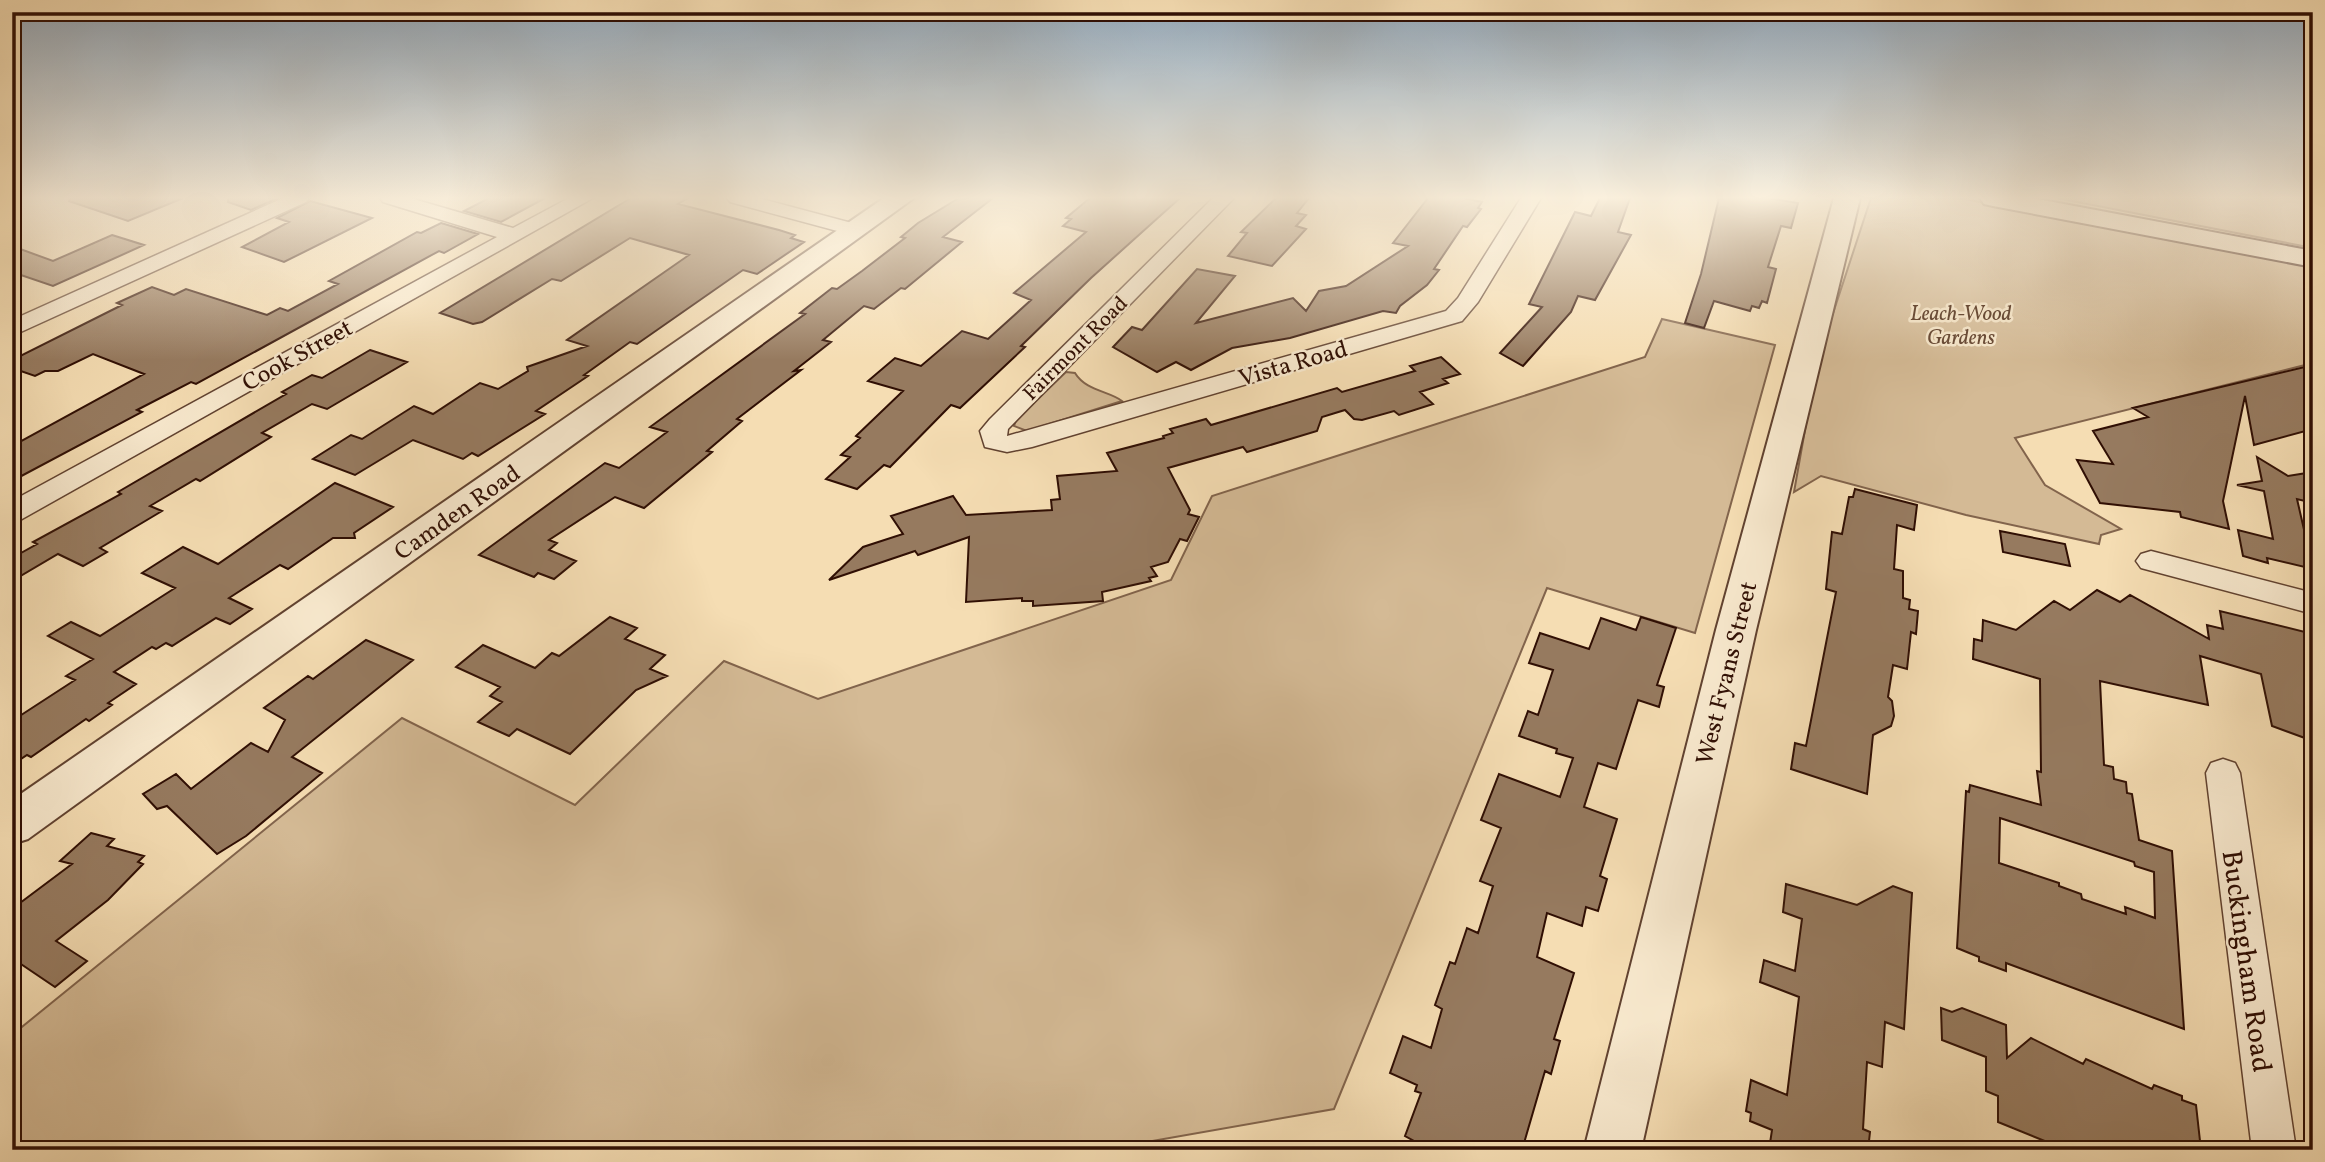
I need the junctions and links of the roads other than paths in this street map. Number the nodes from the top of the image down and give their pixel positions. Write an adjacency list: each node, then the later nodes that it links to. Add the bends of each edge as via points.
1 (180, 252): 9 (street)
2 (482, 252): 11 (street, Cook Street)
3 (824, 252): 15 (street, Camden Road)
4 (1170, 252): 10 (street, Fairmont Road, via 999,424 992,435)
5 (1498, 252): 10 (street, Vista Road, via 1454,316 1023,441)
6 (1833, 252): 16 (street, West Fyans Street, via 1736,631)
7 (2277, 252): 8 (street)
8 (2313, 259)
9 (12, 329)
10 (995, 441)
11 (12, 513)
12 (2151, 561): 13 (street)
13 (2313, 604)
14 (2223, 773): 17 (street, Buckingham Road)
15 (12, 825)
16 (1612, 1150)
17 (2273, 1150)

